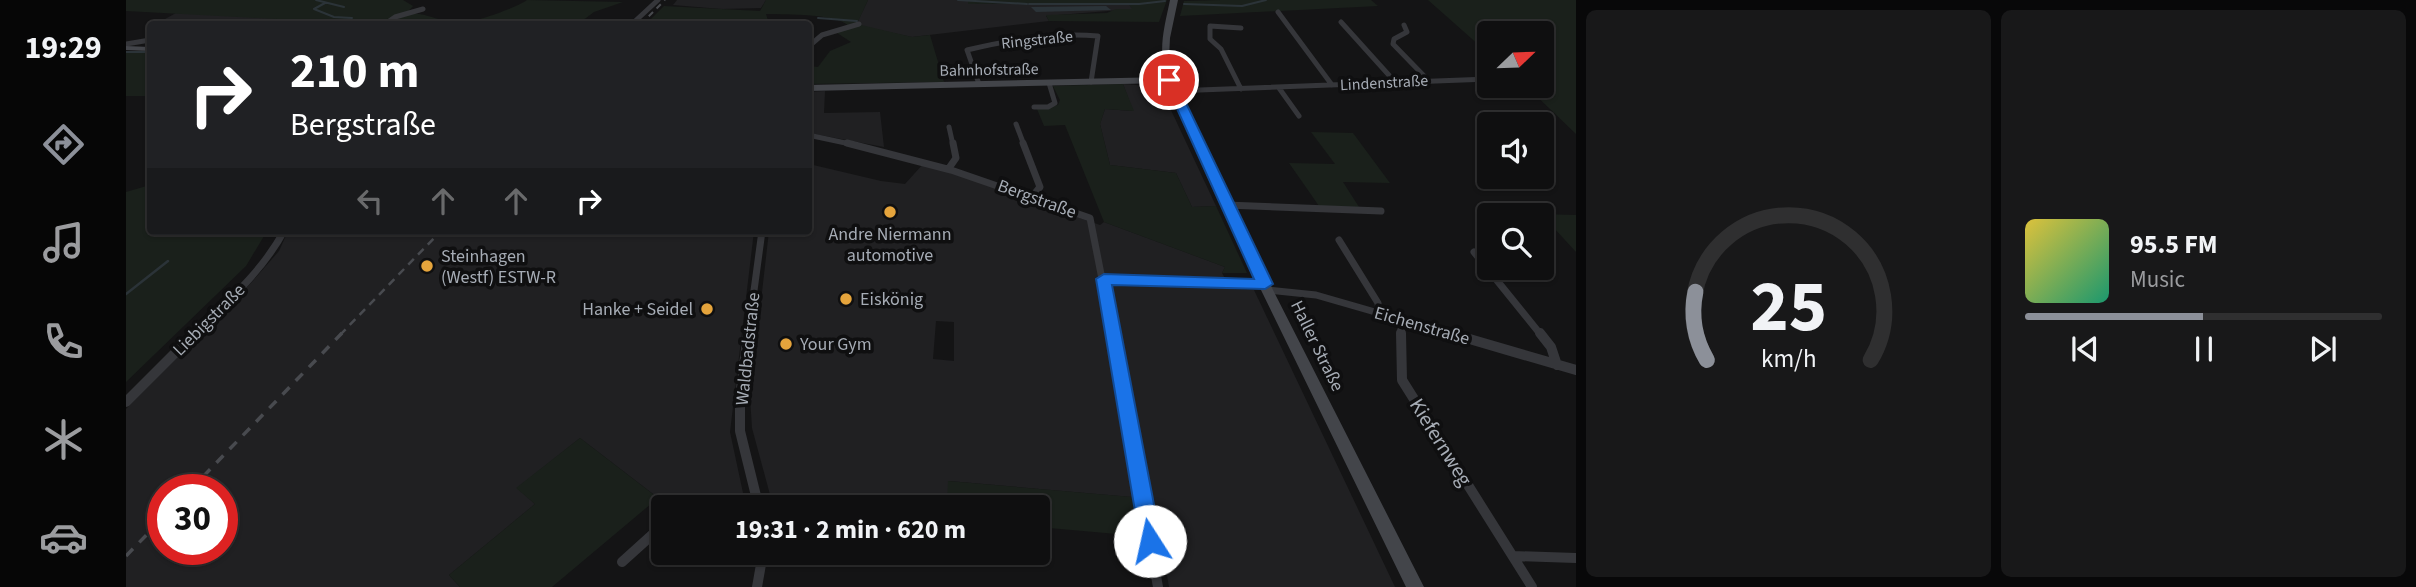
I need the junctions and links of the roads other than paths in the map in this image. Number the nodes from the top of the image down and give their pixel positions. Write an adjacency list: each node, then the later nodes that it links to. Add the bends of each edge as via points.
1 (658, 0): 6 (street)
2 (1174, 0): 16 (main road, Haller Straße, via 1166,38)
3 (423, 9): 5 (street)
4 (1278, 12): 22 (street)
5 (389, 21)
6 (635, 21)
7 (1341, 22): 20 (street)
8 (859, 24): 12 (street, via 822,35)
9 (1404, 25): 17 (street, via 1407,32 1393,44)
10 (1241, 28): 25 (street, via 1210,26 1210,39 1222,49)
11 (147, 41): 13 (street)
12 (812, 44)
13 (126, 46): 14 (main road)
14 (147, 49)
15 (1477, 79): 17 (street, Lindenstraße)
16 (1169, 80): 18 (main road, Bahnhofstraße); 26 (main road, Haller Straße)
17 (1429, 81): 20 (street, Lindenstraße)
18 (1091, 82): 19 (main road, Bahnhofstraße); 21 (street, Ringstraße, via 1098,36 1078,35 967,50)
19 (1049, 83): 21 (main road, Bahnhofstraße); 27 (street, via 1055,103)
20 (1396, 83): 22 (street, Lindenstraße)
21 (979, 84): 23 (main road, Bahnhofstraße)
22 (1332, 85): 24 (street, Lindenstraße)
23 (812, 88)
24 (1279, 88): 25 (street, Lindenstraße); 28 (street)
25 (1241, 89): 26 (street, Lindenstraße)
26 (1173, 91): 34 (main road, Haller Straße)
27 (1034, 107)
28 (1299, 116)
29 (1016, 124): 33 (street, via 1040,187)
30 (949, 127): 32 (street, via 956,158)
31 (812, 136): 32 (street, Bergstraße)
32 (949, 168): 33 (street, Bergstraße)
33 (1032, 197): 40 (street, Bergstraße, via 1090,218)
34 (1226, 205): 35 (street); 41 (main road, Haller Straße)
35 (1381, 211)
36 (282, 235): 46 (street, Liebigstraße, via 247,282)
37 (761, 235): 47 (street, Waldbadstraße, via 740,397 740,431)
38 (1339, 240): 42 (street, via 1378,303)
39 (1474, 252): 44 (street, via 1551,347)
40 (1104, 279): 41 (street); 54 (street)
41 (1266, 287): 42 (street, Eichenstraße, via 1308,293); 55 (main road, Haller Straße)
42 (1379, 313): 43 (street, Eichenstraße)
43 (1401, 320): 44 (street, Eichenstraße); 49 (street, Kiefernweg, via 1402,380)
44 (1557, 365): 45 (street, Eichenstraße)
45 (1576, 370)
46 (126, 402)
47 (756, 495)
48 (651, 536): 51 (street)
49 (1513, 556): 50 (street); 56 (street, Kiefernweg)
50 (1576, 558)
51 (622, 562)
52 (761, 565): 53 (street)
53 (758, 587)
54 (1158, 587)
55 (1415, 587)
56 (1532, 587)

